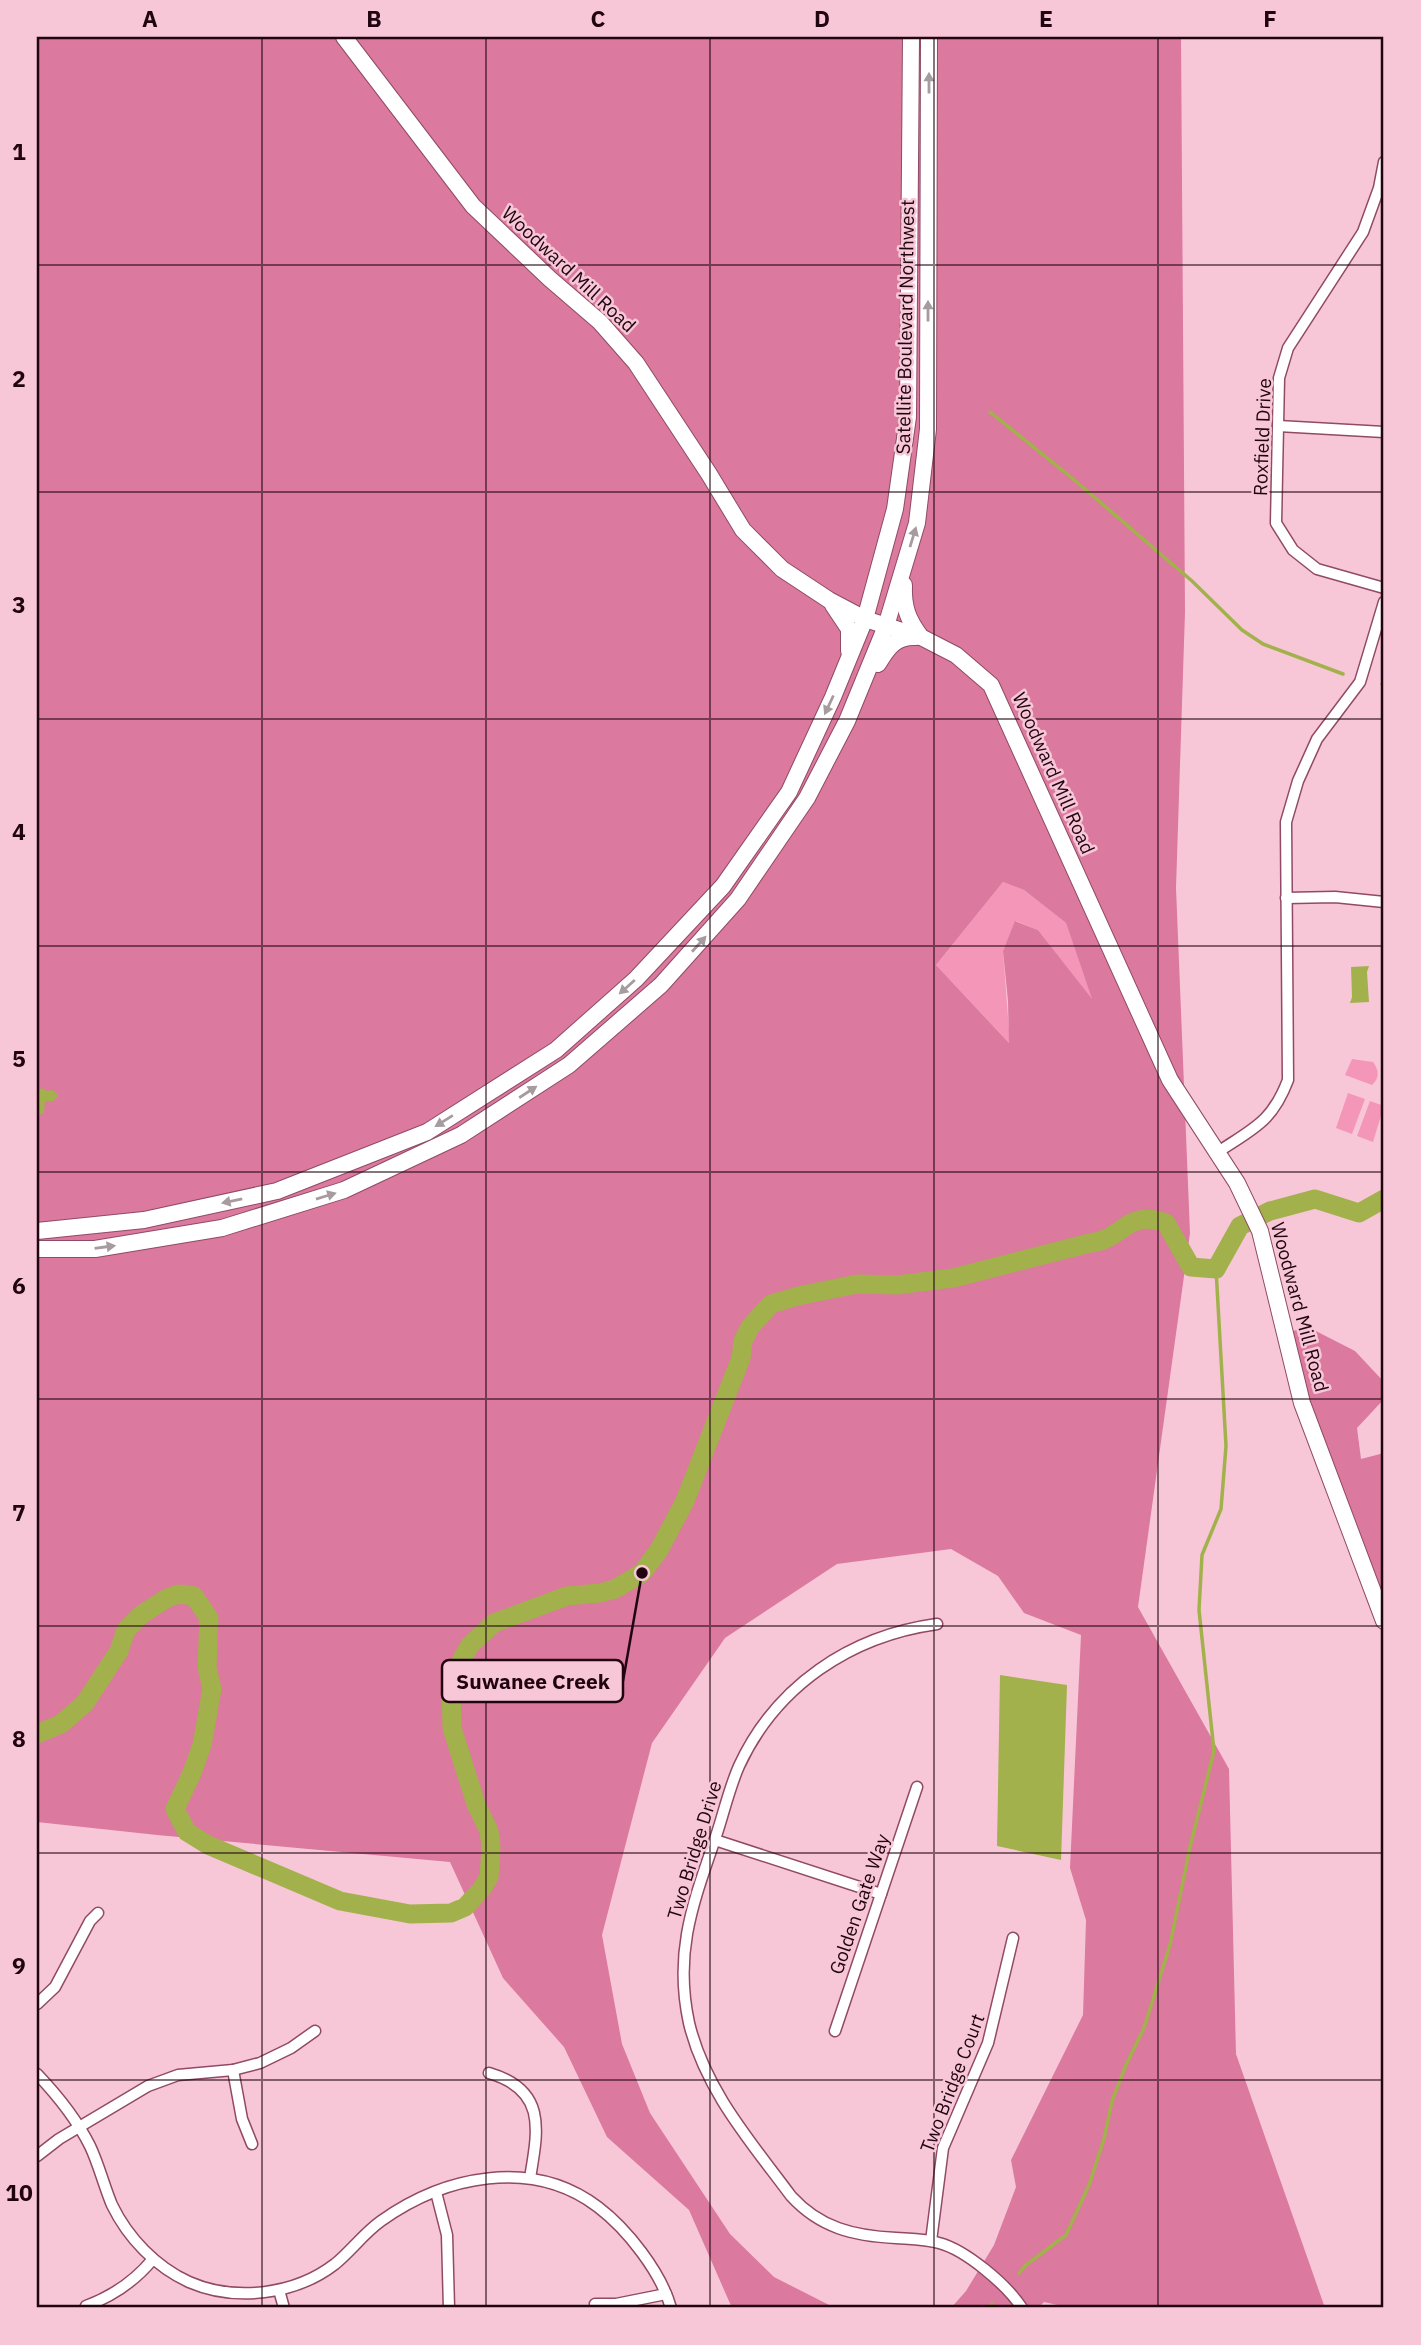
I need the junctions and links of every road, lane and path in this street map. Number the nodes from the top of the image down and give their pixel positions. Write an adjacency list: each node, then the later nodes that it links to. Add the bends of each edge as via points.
1 (344, 37): 10 (main road, Woodward Mill Road, via 472,206 600,322 636,363 743,530 782,569)
2 (911, 37): 7 (main road, Satellite Boulevard Northwest, via 908,417 895,509)
3 (929, 37): 8 (main road, Satellite Boulevard Northwest, one-way to 3, via 917,523 928,429)
4 (1384, 162): 5 (street, Roxfield Drive, via 1363,232 1288,348 1279,378)
5 (1278, 426): 6 (street); 9 (street, Roxfield Drive, via 1276,523 1293,550 1317,569)
6 (1384, 432)
7 (880, 563): 10 (main road, via 855,602 845,605); 12 (main road, Satellite Boulevard Northwest)
8 (905, 564): 13 (main road, Satellite Boulevard Northwest); 14 (main road, via 903,600 908,619)
9 (1384, 588)
10 (829, 600): 12 (main road, Woodward Mill Road); 15 (main road, via 849,629)
11 (1384, 602): 17 (street, via 1360,682 1317,739 1298,781 1286,822)
12 (866, 620): 13 (main road, Woodward Mill Road); 15 (main road, Satellite Boulevard Northwest)
13 (886, 626): 14 (main road, Woodward Mill Road); 16 (main road, Satellite Boulevard Northwest)
14 (921, 637): 16 (main road, via 907,636 886,650); 19 (main road, Woodward Mill Road, via 956,655 991,685 1170,1080)
15 (848, 660): 20 (main road, Satellite Boulevard Northwest, one-way to 20, via 789,792 723,886 636,979 556,1050 426,1132 278,1191 144,1220)
16 (847, 721): 21 (main road, Satellite Boulevard Northwest, one-way to 16, via 95,1249 222,1228 344,1190 461,1135 558,1072 661,985 738,899 807,798)
17 (1286, 898): 18 (street); 19 (street, via 1288,1080 1279,1103 1263,1122)
18 (1384, 902)
19 (1218, 1152): 22 (main road, Woodward Mill Road, via 1260,1231 1302,1403)
20 (37, 1231)
21 (37, 1249)
22 (1384, 1621)
23 (937, 1624): 25 (street, Two Bridge Drive, via 886,1635 854,1648 792,1692 763,1724 745,1754)
24 (917, 1787): 26 (street, Golden Gate Way)
25 (715, 1840): 26 (street); 40 (street, Two Bridge Drive, via 692,1908 684,1968 692,2032 711,2083 791,2196 812,2216 860,2235)
26 (881, 1894): 31 (street, Golden Gate Way)
27 (98, 1913): 29 (street, via 55,1987)
28 (1013, 1938): 40 (street, Two Bridge Court, via 988,2043 943,2148)
29 (37, 2004)
30 (315, 2031): 32 (street, via 268,2060)
31 (835, 2031)
32 (233, 2070): 35 (street, via 163,2080); 36 (street)
33 (489, 2073): 38 (street, via 517,2087 534,2112 537,2125)
34 (37, 2074): 35 (street)
35 (79, 2127): 37 (street); 41 (street, via 119,2218)
36 (252, 2144)
37 (37, 2156)
38 (530, 2178): 39 (street, via 483,2178); 43 (street, via 566,2189 604,2211 656,2274)
39 (436, 2192): 42 (street, via 384,2219 317,2276); 47 (street, via 447,2235)
40 (931, 2241): 49 (street, Two Bridge Drive, via 967,2258)
41 (153, 2259): 42 (street, via 205,2288 234,2293); 45 (street, via 113,2294)
42 (279, 2290): 46 (street)
43 (666, 2294): 44 (street); 48 (street)
44 (595, 2304)
45 (86, 2306)
46 (284, 2308)
47 (449, 2308)
48 (671, 2308)
49 (1022, 2308)

